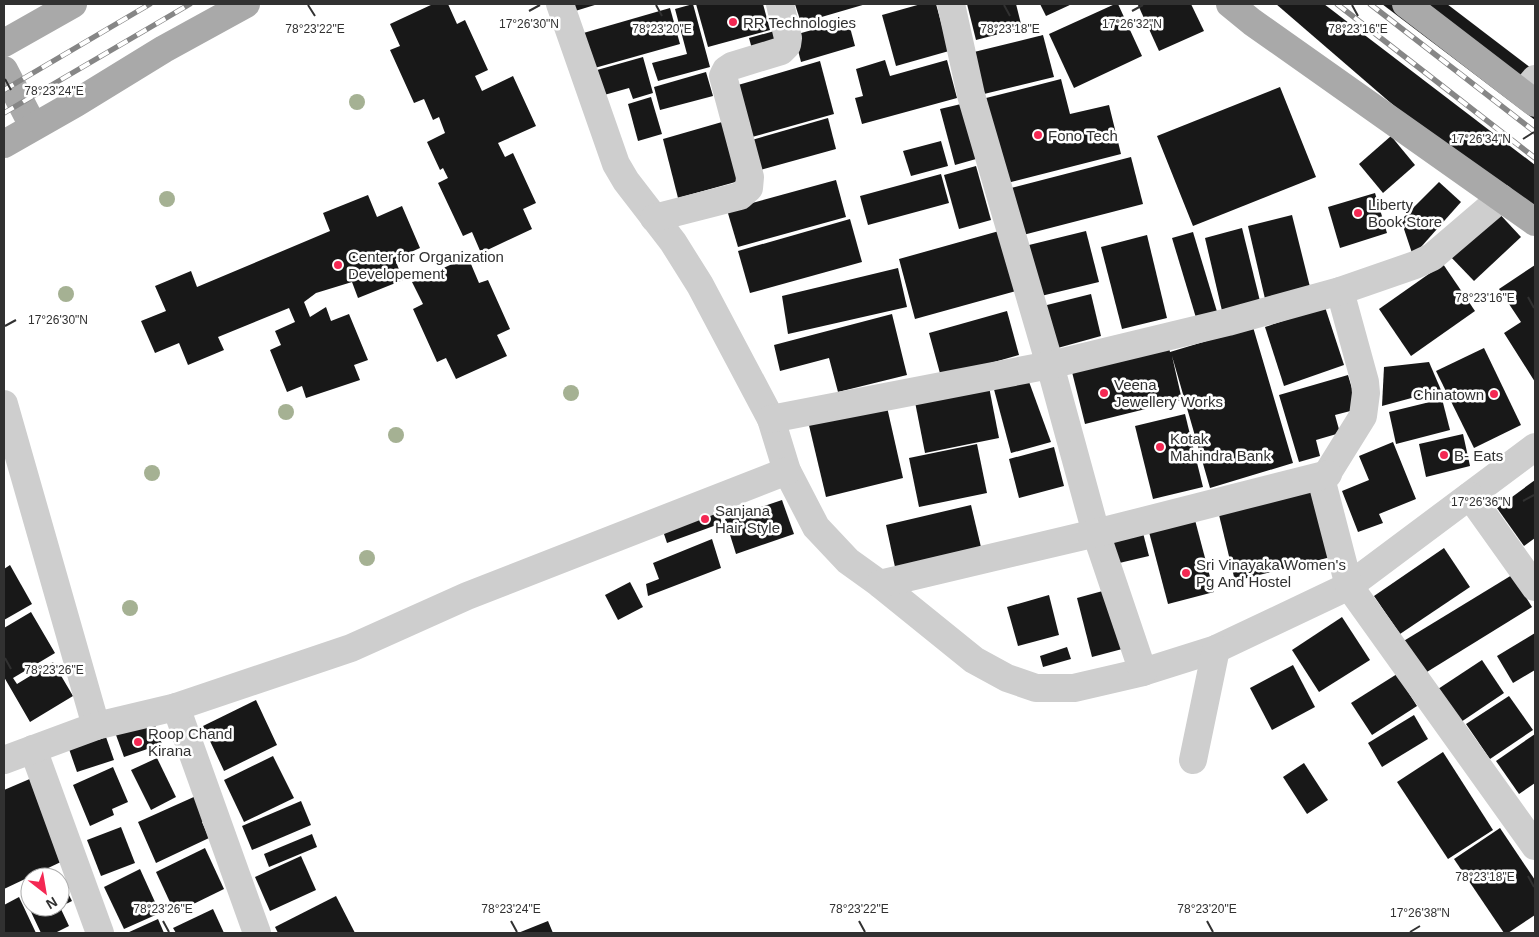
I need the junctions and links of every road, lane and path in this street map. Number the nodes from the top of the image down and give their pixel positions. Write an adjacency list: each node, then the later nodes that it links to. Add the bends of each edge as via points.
1 (73, 4): 8 (main road)
2 (246, 4): 11 (main road)
3 (560, 4): 14 (street, via 616,164)
4 (780, 4): 14 (street, via 787,45 781,51 732,66 723,76 750,176 749,188 740,196)
5 (950, 4): 17 (street, via 971,95)
6 (1230, 4): 13 (main road)
7 (1406, 4): 10 (main road)
8 (4, 43)
9 (4, 70): 11 (main road)
10 (1531, 91)
11 (33, 126): 12 (main road)
12 (4, 144)
13 (1501, 198): 15 (main road); 16 (street, via 1432,257)
14 (654, 218): 19 (street, via 700,285)
15 (1535, 222)
16 (1340, 291): 17 (street); 22 (street, via 1366,393 1363,416)
17 (1050, 365): 19 (street); 24 (street)
18 (4, 404): 31 (street)
19 (771, 419): 21 (street)
20 (1535, 447): 23 (street)
21 (788, 471): 25 (street, via 816,527 848,561); 30 (street, via 467,596 351,648)
22 (1328, 474): 24 (street); 26 (street, via 1322,482)
23 (1470, 496): 26 (street); 27 (street)
24 (1096, 532): 25 (street); 29 (street)
25 (880, 584): 29 (street, via 974,660 1007,678 1036,688 1074,688)
26 (1348, 586): 28 (street); 35 (street)
27 (1535, 587)
28 (1216, 649): 29 (street); 34 (street)
29 (1144, 672)
30 (176, 707): 31 (street); 37 (street)
31 (96, 726): 32 (street)
32 (33, 749): 33 (street); 36 (street)
33 (4, 760)
34 (1193, 760)
35 (1535, 846)
36 (100, 933)
37 (257, 933)

